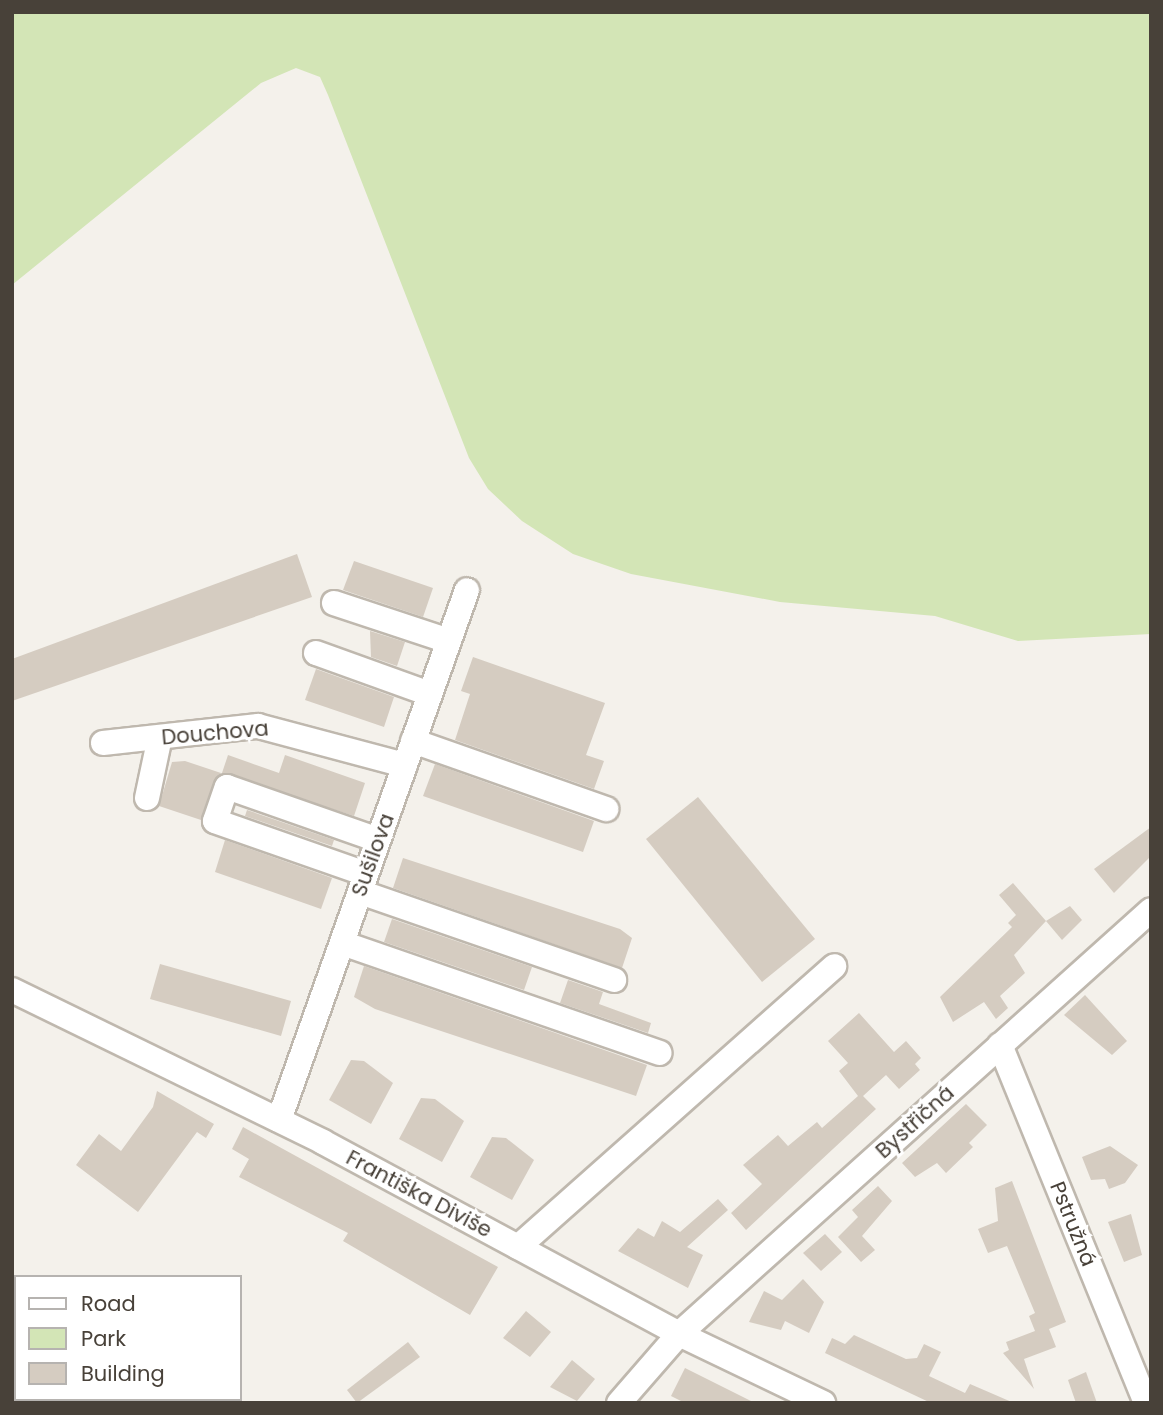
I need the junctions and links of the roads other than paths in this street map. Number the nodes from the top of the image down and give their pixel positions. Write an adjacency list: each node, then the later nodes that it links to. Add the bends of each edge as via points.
1 (467, 590): 3 (street, Sušilova)
2 (334, 603): 3 (street)
3 (449, 641): 5 (street, Sušilova)
4 (316, 653): 5 (street)
5 (430, 694): 7 (street, Sušilova)
6 (160, 737): 8 (street, Douchova); 9 (street, Douchova, via 283,729); 10 (street)
7 (413, 741): 9 (street, Sušilova); 11 (street)
8 (103, 743)
9 (405, 765): 12 (street, Sušilova)
10 (147, 798)
11 (606, 809)
12 (378, 840): 13 (street, Sušilova); 13 (street, via 228,787 215,821)
13 (363, 883): 15 (street, Sušilova); 17 (street)
14 (1151, 909): 19 (street, Bystřičná)
15 (342, 943): 20 (street); 21 (street, Sušilova)
16 (834, 966): 22 (street)
17 (614, 980)
18 (12, 990): 21 (street, Františka Diviše)
19 (1000, 1045): 23 (street, Bystřičná); 26 (street, Pstružná)
20 (659, 1053)
21 (279, 1120): 22 (street, Františka Diviše)
22 (518, 1247): 23 (street, Františka Diviše)
23 (679, 1334): 24 (street, Bystřičná); 25 (street, Františka Diviše)
24 (619, 1403)
25 (823, 1403)
26 (1146, 1403)

